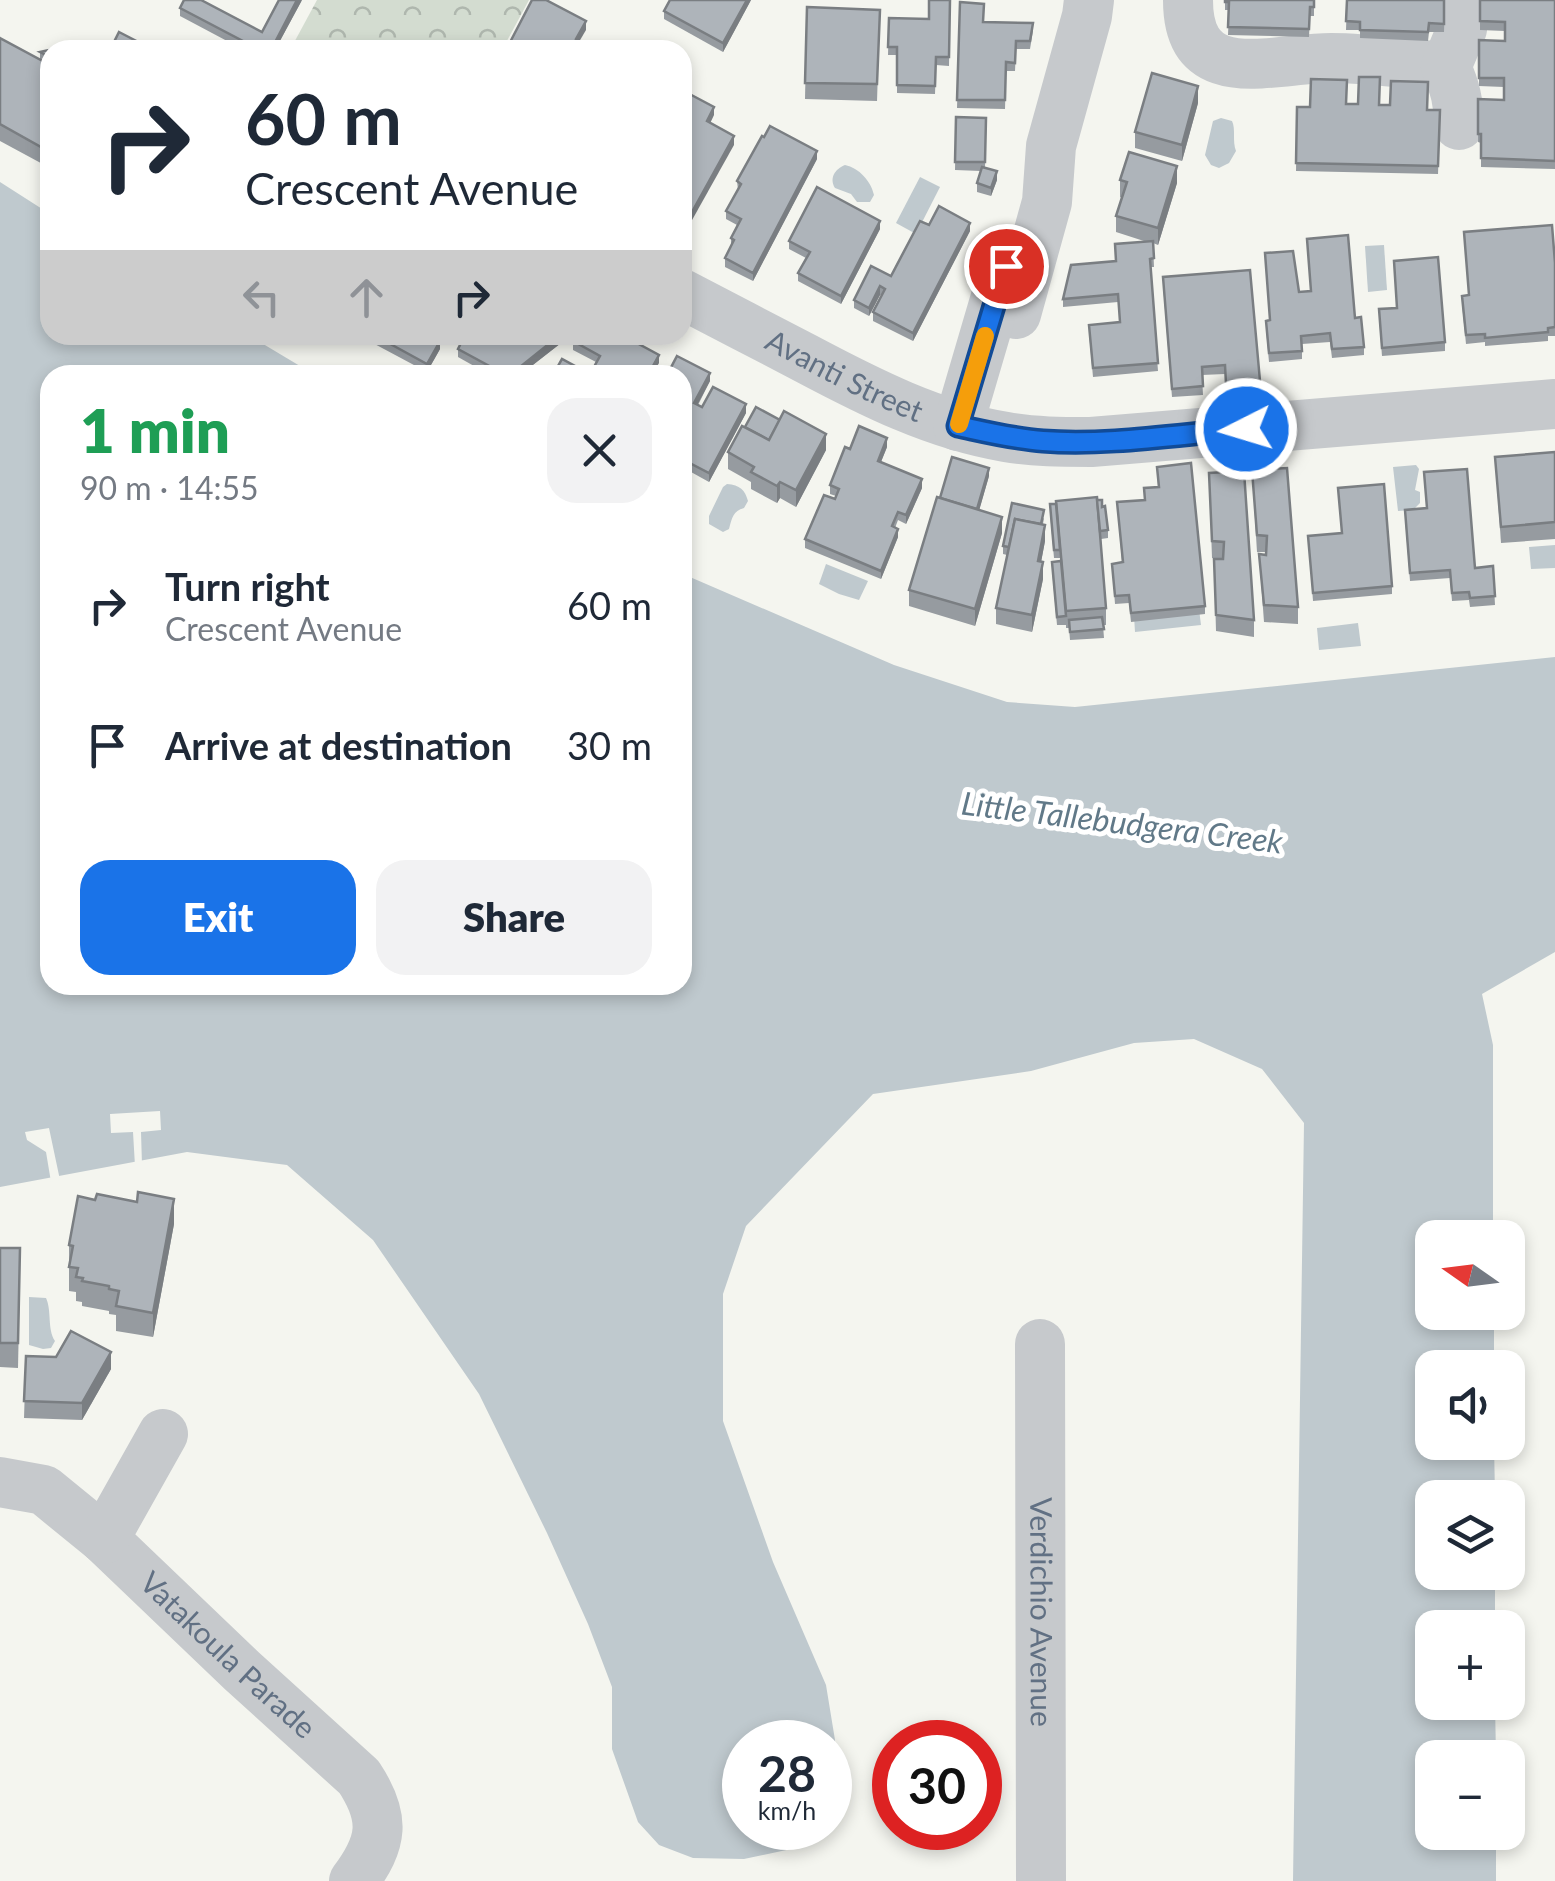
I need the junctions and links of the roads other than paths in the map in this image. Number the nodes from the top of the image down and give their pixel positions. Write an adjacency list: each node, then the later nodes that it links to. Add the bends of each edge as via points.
1 (1089, 0): 8 (street)
2 (1188, 0): 4 (street, via 1196,42 1234,63 1334,58)
3 (1465, 6): 4 (street)
4 (1446, 67): 5 (street)
5 (1458, 125)
6 (1006, 266): 10 (street)
7 (692, 299): 10 (street, Avanti Street, via 864,389)
8 (1016, 314)
9 (1555, 404): 10 (street, Avanti Street, via 1091,442 1046,442)
10 (958, 426)
11 (1040, 1344): 16 (street, Verdichio Avenue)
12 (164, 1434): 14 (street)
13 (0, 1482): 14 (street, Vatakoula Parade, via 44,1490)
14 (104, 1539): 15 (street, Vatakoula Parade, via 359,1777 372,1798 377,1842)
15 (354, 1881)
16 (1041, 1881)

